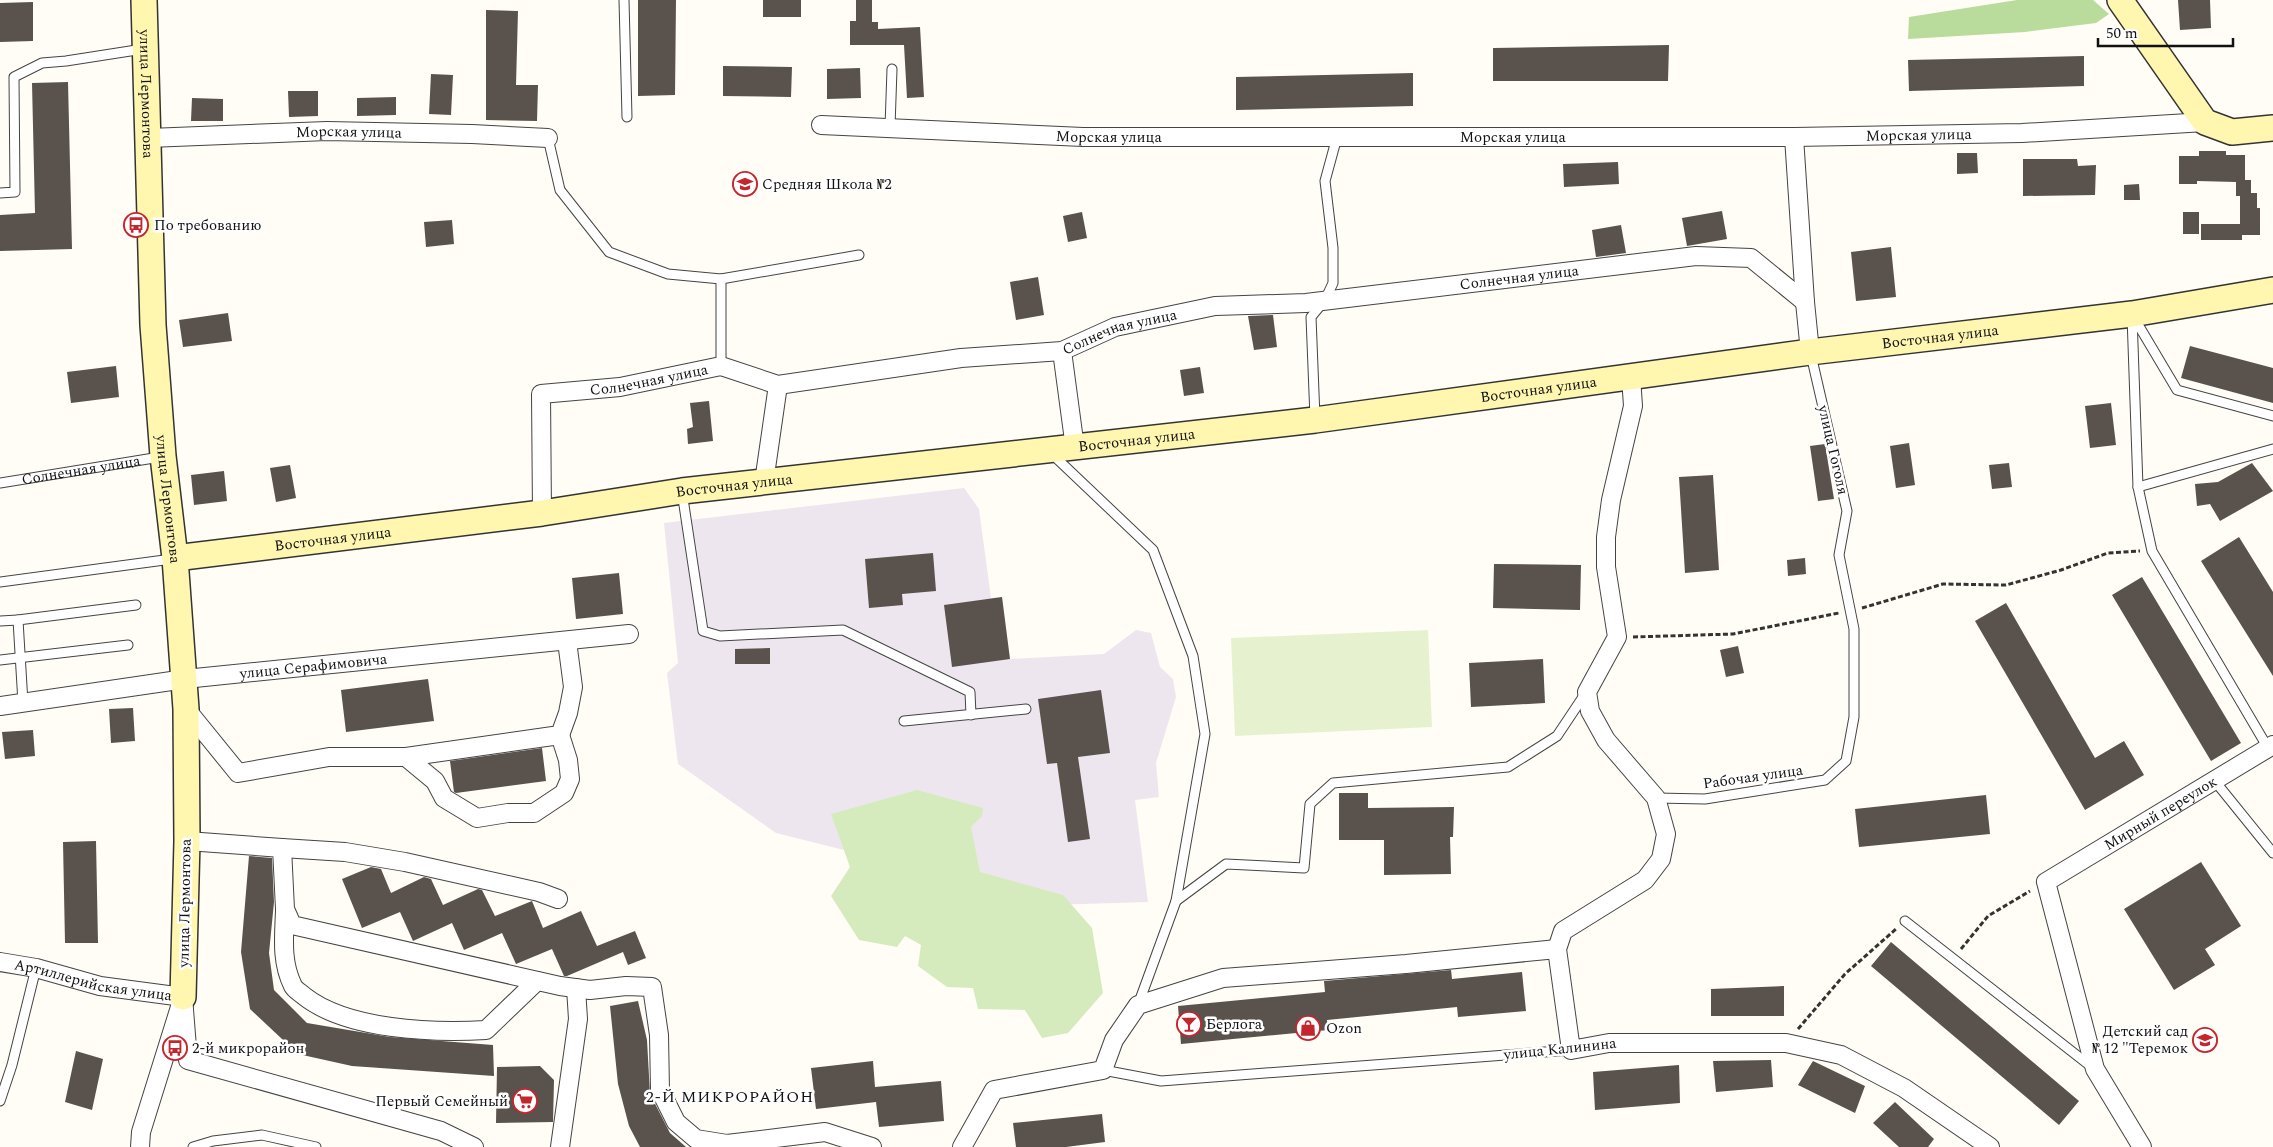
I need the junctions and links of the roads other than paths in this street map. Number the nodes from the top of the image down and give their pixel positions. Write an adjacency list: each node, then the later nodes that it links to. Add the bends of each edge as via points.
1 (144, 0): 4 (street, улица Лермонтова)
2 (624, 0): 6 (lane)
3 (2120, 0): 7 (street)
4 (146, 49): 13 (street, улица Лермонтова); 15 (lane, via 42,63 14,77 15,192)
5 (892, 69): 9 (lane)
6 (626, 117)
7 (2205, 122): 10 (street, via 2232,132); 12 (street, Морская улица, via 2022,133)
8 (821, 125): 9 (street, Морская улица)
9 (890, 127): 11 (street, Морская улица, via 1083,137)
10 (2273, 128)
11 (1337, 137): 12 (street, Морская улица); 19 (lane, via 1325,181 1333,248 1333,283)
12 (1794, 137): 20 (street, улица Гоголя)
13 (149, 138): 14 (street, Морская улица, via 327,130); 32 (street, улица Лермонтова, via 154,325)
14 (548, 138): 17 (lane, via 560,190 609,252 668,274)
15 (0, 192)
16 (859, 254): 17 (lane)
17 (721, 279): 24 (lane)
18 (2273, 290): 21 (street, Восточная улица)
19 (1325, 300): 20 (street, Солнечная улица, via 1696,256 1751,258); 22 (street, Солнечная улица, via 1215,306 1115,327); 28 (lane, via 1311,317)
20 (1804, 302): 23 (street, улица Гоголя)
21 (2132, 314): 23 (street, Восточная улица); 27 (lane, via 2177,390); 35 (lane)
22 (1062, 351): 26 (street, Солнечная улица, via 961,358); 29 (street)
23 (1810, 352): 25 (street, Восточная улица); 59 (lane, улица Гоголя, via 1847,510 1839,555 1854,629 1854,717)
24 (721, 366): 26 (street, Солнечная улица); 37 (street, Солнечная улица, via 620,387 541,394)
25 (1631, 377): 28 (street, Восточная улица); 49 (street, via 1633,406 1611,500 1606,537 1606,567 1617,637)
26 (778, 385): 33 (street)
27 (2273, 416)
28 (1315, 420): 29 (street, Восточная улица)
29 (1075, 448): 31 (street, Восточная улица)
30 (2273, 449): 35 (lane)
31 (1049, 452): 33 (street, Восточная улица); 66 (lane, via 1153,550 1193,656 1205,734)
32 (163, 456): 34 (lane, Солнечная улица); 38 (street, улица Лермонтова)
33 (764, 482): 36 (street, Восточная улица)
34 (0, 483)
35 (2138, 487): 57 (lane, via 2152,551)
36 (682, 491): 37 (street, Восточная улица); 54 (lane, via 704,631 720,636 844,630 970,692)
37 (542, 513): 38 (street, Восточная улица)
38 (175, 558): 39 (lane, Восточная улица); 48 (street, улица Лермонтова)
39 (0, 582)
40 (136, 605): 41 (lane)
41 (18, 620): 42 (lane); 46 (lane)
42 (0, 621)
43 (629, 634): 44 (street, улица Серафимовича)
44 (567, 641): 48 (street, улица Серафимовича); 56 (street, via 573,688)
45 (128, 645): 46 (lane)
46 (20, 656): 47 (lane); 50 (lane)
47 (0, 660)
48 (185, 679): 50 (street, улица Серафимовича); 52 (street, улица Лермонтова)
49 (1587, 692): 61 (street, via 1590,711 1606,740); 66 (lane, via 1557,736 1508,767 1333,783 1310,804 1304,868 1226,864)
50 (23, 704): 51 (street, улица Серафимовича)
51 (0, 706)
52 (186, 709): 58 (street, via 238,773 329,756); 62 (street, улица Лермонтова)
53 (1026, 709): 54 (lane)
54 (971, 715): 55 (lane)
55 (904, 721)
56 (560, 735): 58 (street); 58 (street, via 570,779 564,793 534,813 477,818 444,798 435,781)
57 (2271, 746): 60 (street, Мирный переулок)
58 (406, 758)
59 (1846, 761): 61 (lane, Рабочая улица, via 1824,780 1705,799)
60 (2214, 780): 64 (lane); 78 (street, Мирный переулок, via 2046,882)
61 (1656, 798): 69 (street, via 1666,834 1662,859 1644,880 1563,930)
62 (187, 841): 63 (street); 74 (street, улица Лермонтова)
63 (282, 848): 65 (street, via 345,852 405,862); 67 (street)
64 (2273, 853)
65 (558, 899)
66 (1176, 901): 75 (lane)
67 (285, 909): 72 (street, via 292,925); 72 (street, via 284,960 294,988 318,1007 344,1017 391,1027 447,1032 486,1030)
68 (1905, 921): 78 (lane)
69 (1557, 949): 75 (street, via 1223,978); 76 (street)
70 (0, 962): 71 (street, Артиллерийская улица)
71 (36, 968): 74 (street, Артиллерийская улица, via 100,986); 79 (lane)
72 (537, 980): 73 (street)
73 (576, 988): 84 (street, via 578,1019); 85 (street, via 652,987 659,1035 660,1090 676,1122 696,1139 727,1144 825,1132)
74 (183, 997): 80 (street, via 141,1132); 83 (street, Артиллерийская улица, via 188,1060 441,1131)
75 (1138, 1005): 77 (street, via 1114,1040)
76 (1572, 1050): 77 (lane, улица Калинина, via 1161,1082); 87 (street, улица Калинина, via 1609,1043 1786,1043 1841,1055 1904,1088)
77 (1103, 1070): 86 (street, via 994,1090)
78 (2095, 1070): 88 (street)
79 (0, 1101)
80 (140, 1147)
81 (193, 1147): 82 (lane, via 213,1140 262,1135)
82 (316, 1147)
83 (474, 1147)
84 (560, 1147)
85 (872, 1147)
86 (962, 1147)
87 (1990, 1147)
88 (2142, 1147)

